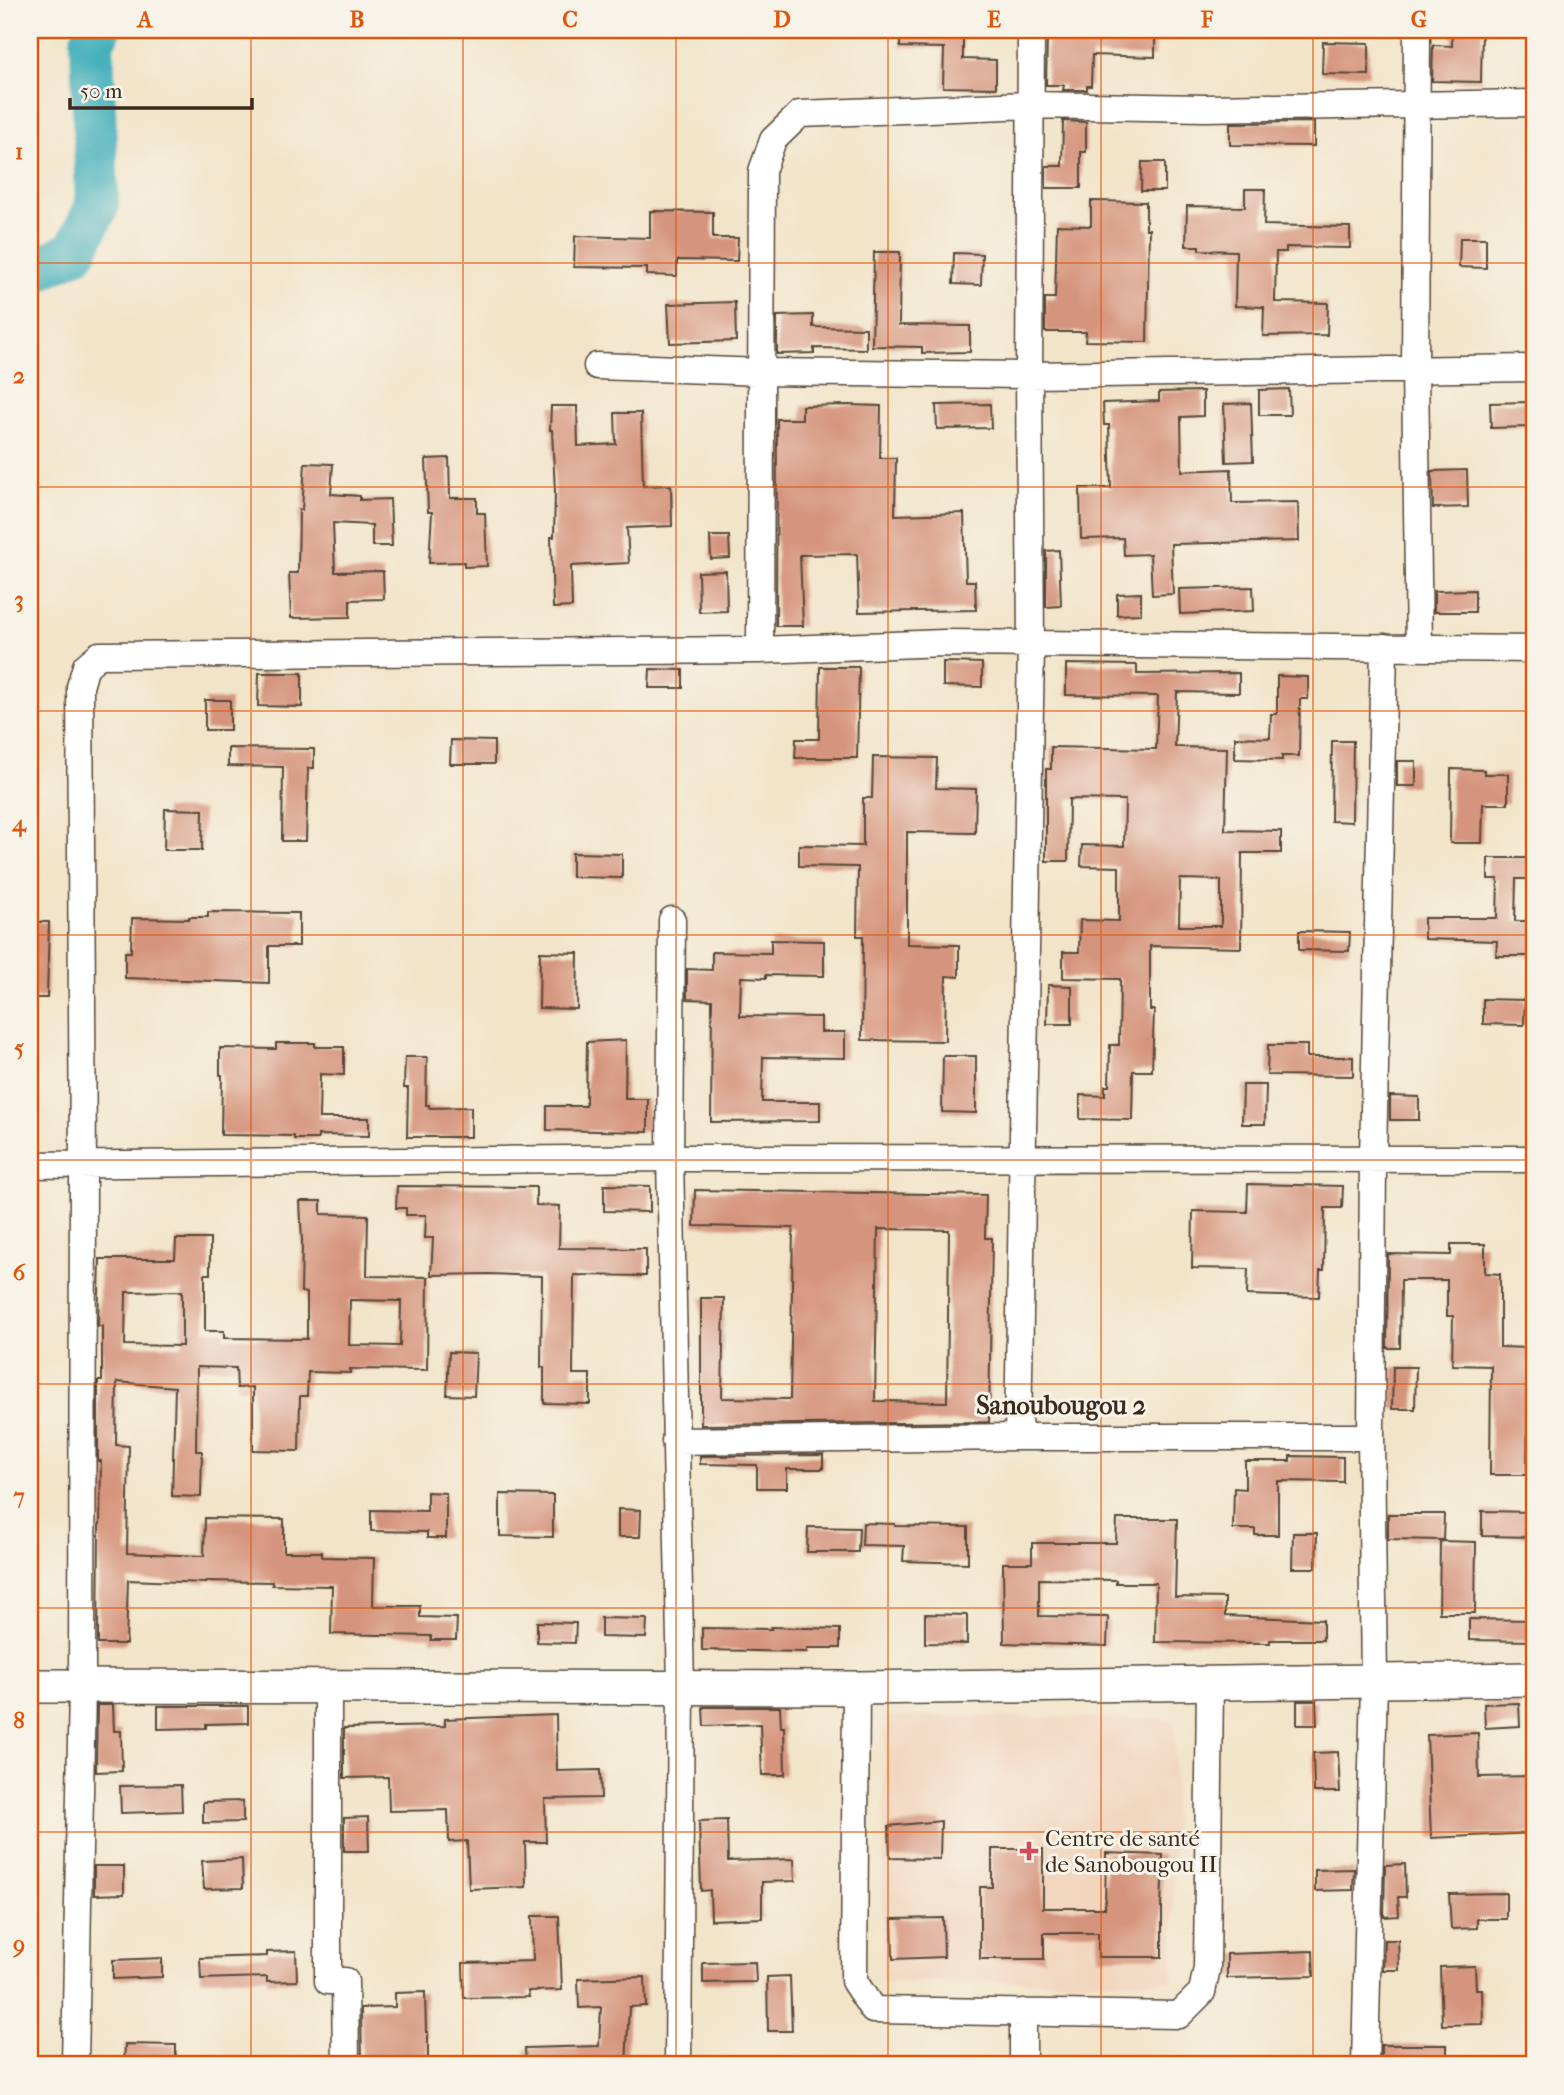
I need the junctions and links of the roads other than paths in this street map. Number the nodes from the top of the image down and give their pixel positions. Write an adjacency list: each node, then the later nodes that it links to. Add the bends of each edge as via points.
1 (1031, 30): 4 (street)
2 (1417, 30): 5 (street)
3 (1534, 103): 5 (street)
4 (1029, 105): 5 (street); 9 (street, via 800,114 773,139 762,171); 10 (street)
5 (1417, 106): 8 (street)
6 (597, 366): 9 (street)
7 (1534, 368): 8 (street)
8 (1415, 370): 10 (street); 13 (street)
9 (762, 372): 10 (street); 15 (street)
10 (1029, 375): 11 (street)
11 (1031, 644): 12 (street); 15 (street); 18 (street)
12 (1384, 648): 13 (street); 19 (street)
13 (1419, 648): 14 (street)
14 (1534, 649)
15 (760, 650): 21 (street, via 99,655 86,666 80,687)
16 (672, 920): 17 (street)
17 (670, 1158): 18 (street); 21 (street); 25 (street)
18 (1022, 1158): 19 (street); 23 (street)
19 (1373, 1158): 20 (street); 24 (street)
20 (1534, 1159)
21 (83, 1164): 22 (street); 30 (street)
22 (30, 1165)
23 (1018, 1437): 24 (street); 25 (street)
24 (1371, 1437): 27 (street)
25 (675, 1441): 32 (street)
26 (1534, 1679): 27 (main road)
27 (1374, 1681): 28 (main road); 39 (street)
28 (1210, 1682): 33 (main road); 34 (street, via 1207,1968 1202,1992 1179,2015)
29 (30, 1686): 30 (main road)
30 (82, 1686): 31 (main road); 35 (street)
31 (328, 1687): 32 (main road); 36 (street, via 328,1981 345,1982)
32 (681, 1688): 33 (main road); 37 (street)
33 (856, 1688): 34 (street, via 854,1981 873,2010)
34 (1023, 2012): 38 (street)
35 (75, 2065)
36 (346, 2065)
37 (678, 2065)
38 (1023, 2065)
39 (1365, 2065)

